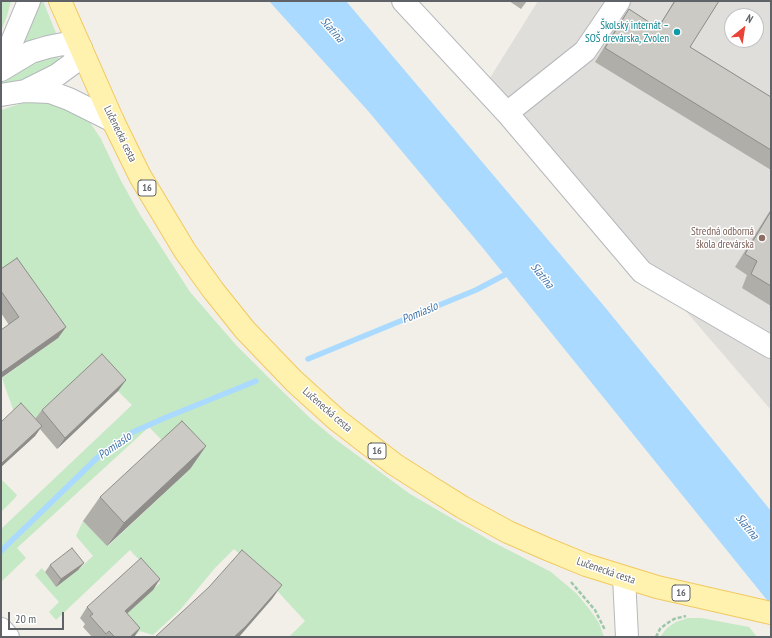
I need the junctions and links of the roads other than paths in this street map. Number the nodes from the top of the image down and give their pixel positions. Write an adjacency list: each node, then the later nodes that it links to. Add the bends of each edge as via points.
1 (29, 1): 6 (street)
2 (60, 1): 5 (main road, Lučenecká cesta / 16)
3 (403, 1): 9 (street)
4 (618, 1): 9 (street, via 585,51)
5 (81, 48): 6 (street, via 63,44 48,47 31,52); 7 (street, via 72,64 57,75); 10 (main road, Lučenecká cesta / 16)
6 (1, 69)
7 (25, 91): 8 (street); 10 (street, via 50,92)
8 (1, 94)
9 (507, 113): 11 (street, via 642,272)
10 (113, 121): 12 (main road, Lučenecká cesta / 16, via 140,176 185,251 209,285 245,330 316,401 394,464 462,507 546,549)
11 (771, 347)
12 (624, 577): 13 (main road, Lučenecká cesta / 16); 16 (street)
13 (771, 613)
14 (1, 629): 15 (street)
15 (8, 637)
16 (627, 637)

